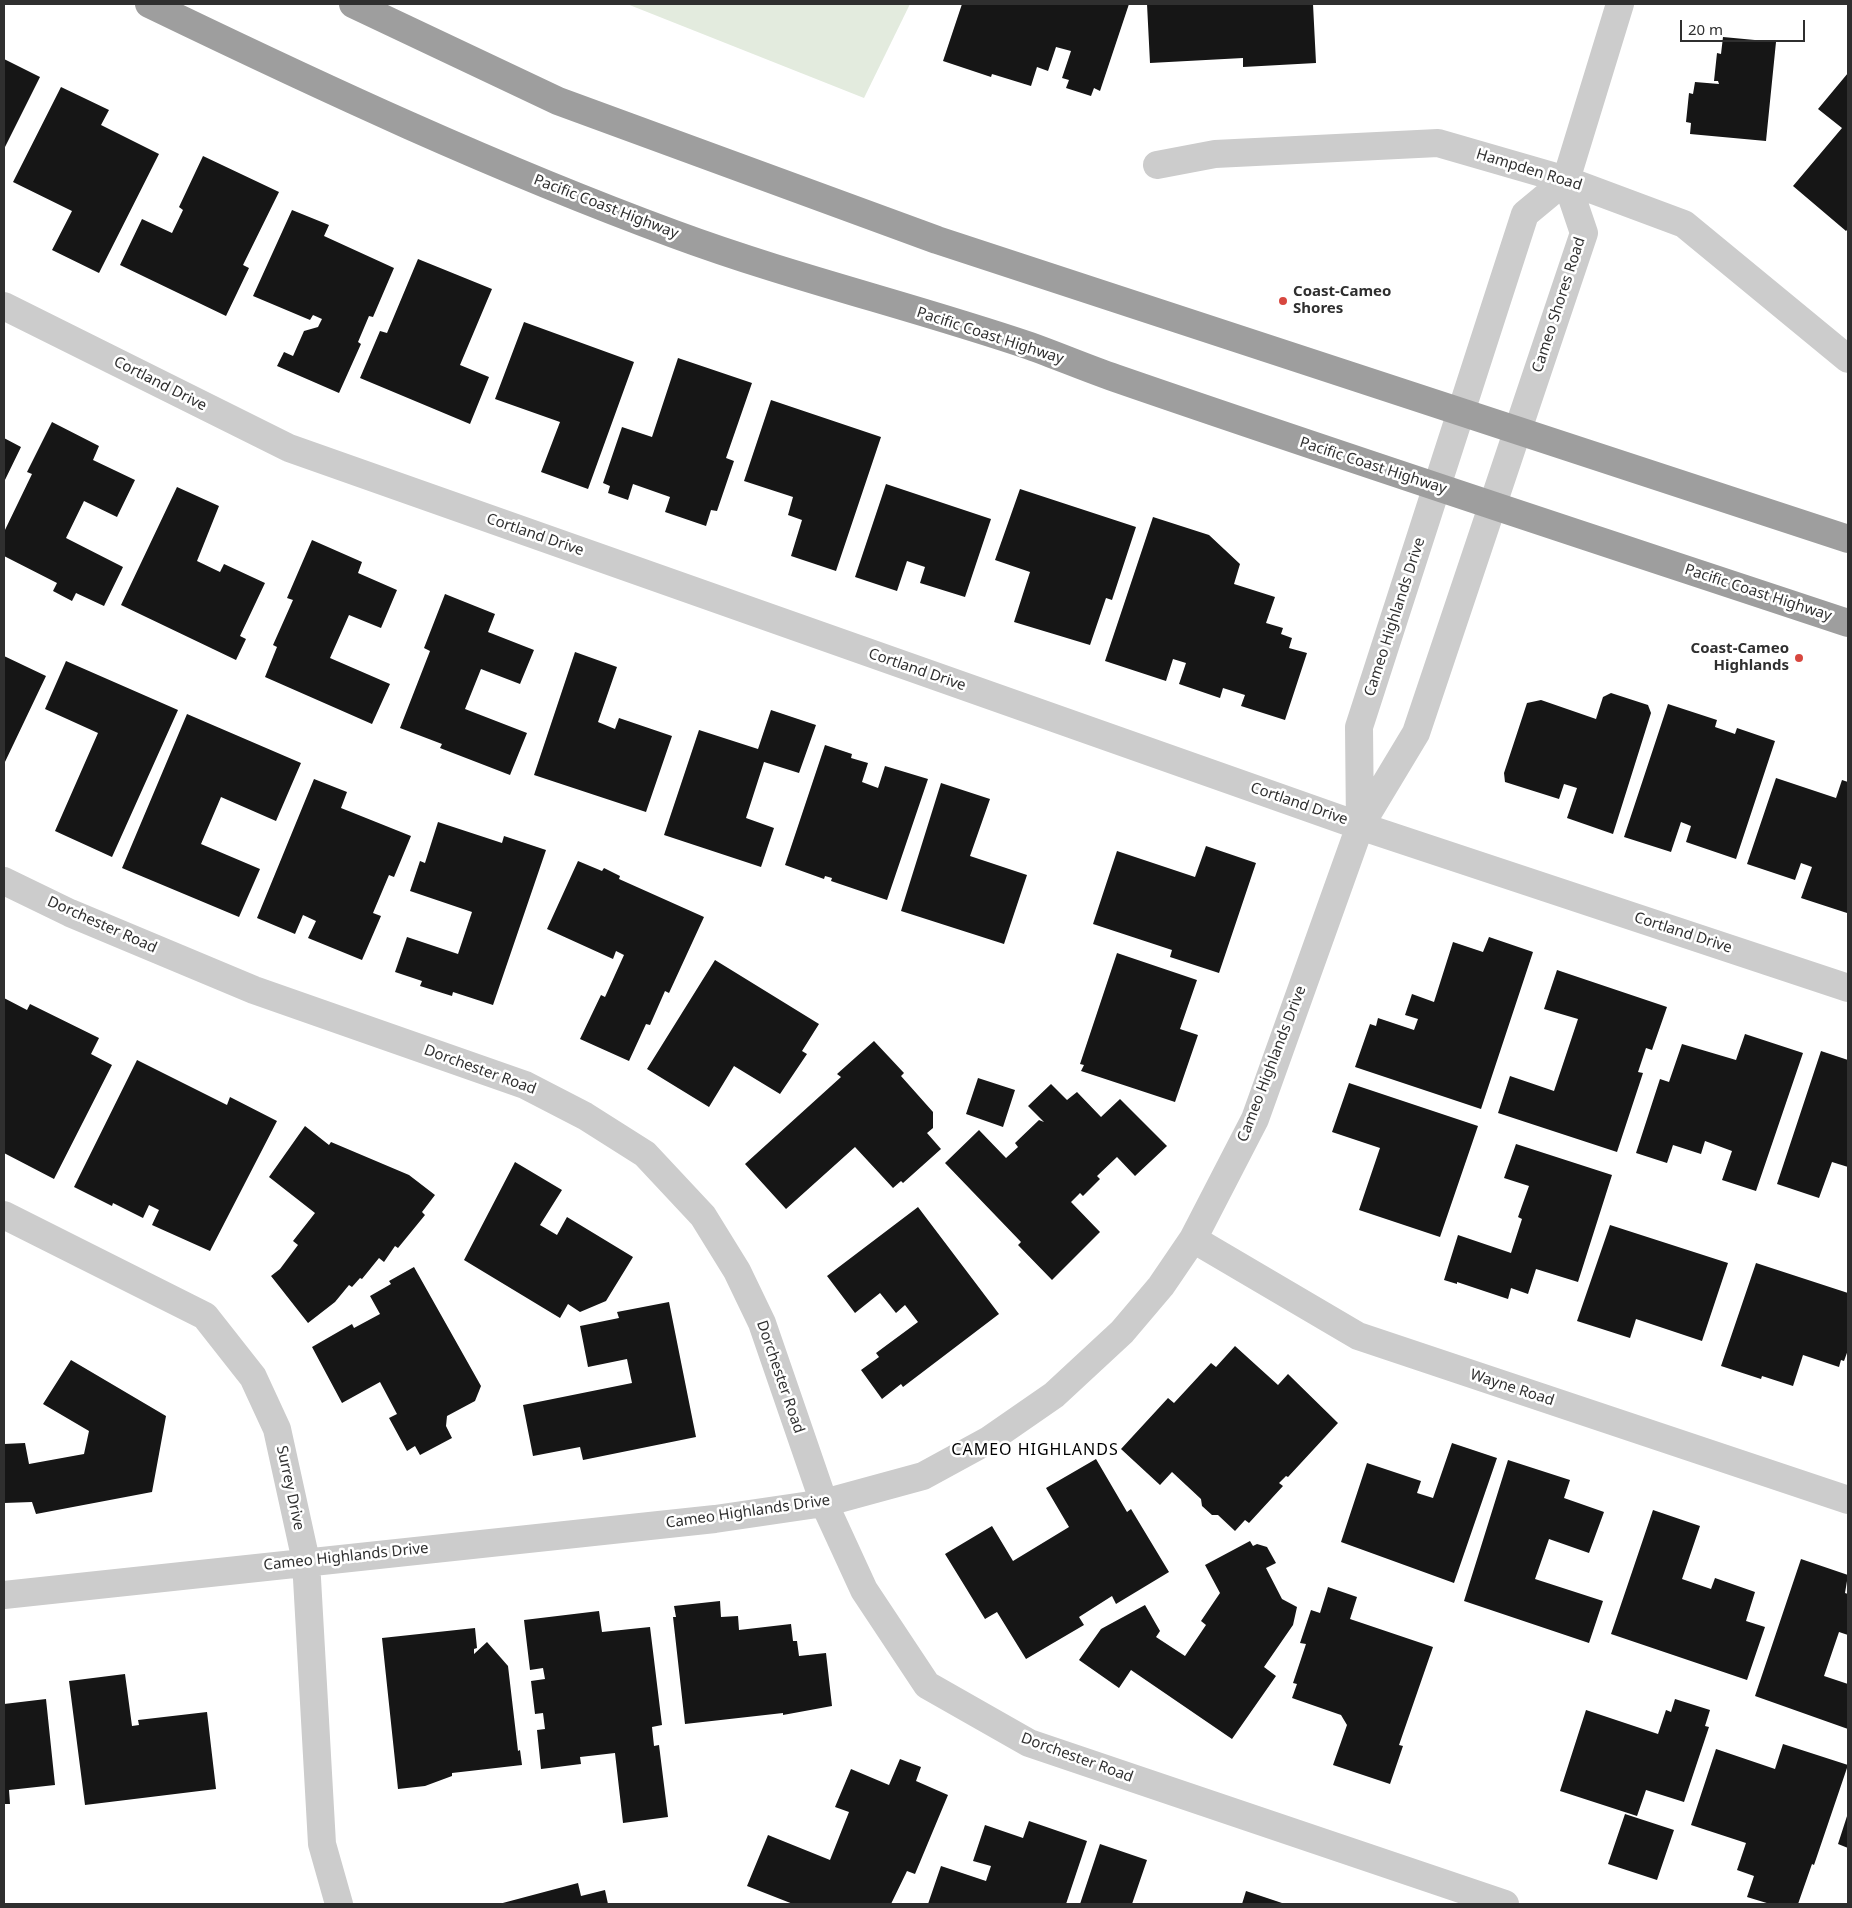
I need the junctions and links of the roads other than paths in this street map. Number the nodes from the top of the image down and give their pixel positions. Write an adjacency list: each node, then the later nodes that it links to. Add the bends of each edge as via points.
1 (149, 4): 10 (highway, Pacific Coast Highway, via 283,69 512,171 677,235 848,292 1030,346 1126,382)
2 (353, 4): 8 (highway, via 576,108 937,240)
3 (1620, 4): 5 (street)
4 (1157, 166): 5 (street, Hampden Road, via 1215,154 1438,143)
5 (1566, 180): 7 (street, Hampden Road, via 1684,224); 8 (street, via 1525,214); 9 (street, Cameo Shores Road, via 1584,233)
6 (4, 306): 14 (street, Cortland Drive, via 289,448)
7 (1848, 360)
8 (1461, 412): 9 (highway); 10 (street, Cameo Highlands Drive)
9 (1517, 431): 11 (street, Cameo Highlands Drive); 12 (highway)
10 (1437, 487): 11 (highway, Pacific Coast Highway); 14 (street, Cameo Highlands Drive, via 1359,727)
11 (1492, 505): 13 (highway, Pacific Coast Highway); 14 (street, Cameo Highlands Drive, via 1416,734)
12 (1848, 539)
13 (1848, 623)
14 (1360, 826): 16 (street, Cortland Drive); 18 (street, Cameo Highlands Drive, via 1255,1119)
15 (4, 881): 20 (street, Dorchester Road, via 254,990 525,1085 585,1116 645,1154 702,1216 737,1271 762,1323)
16 (1848, 988)
17 (4, 1215): 21 (street, Surrey Drive, via 204,1316 253,1377 277,1429)
18 (1193, 1239): 19 (street, Wayne Road, via 1358,1336); 20 (street, Cameo Highlands Drive, via 1161,1286 1122,1332 1054,1395 989,1440 922,1476)
19 (1848, 1500)
20 (824, 1503): 21 (street, Cameo Highlands Drive, via 715,1519); 24 (street, Dorchester Road, via 864,1590 928,1685 1029,1743)
21 (306, 1561): 22 (street, Cameo Highlands Drive); 23 (street, Surrey Drive, via 322,1844)
22 (4, 1595)
23 (340, 1904)
24 (1505, 1904)

